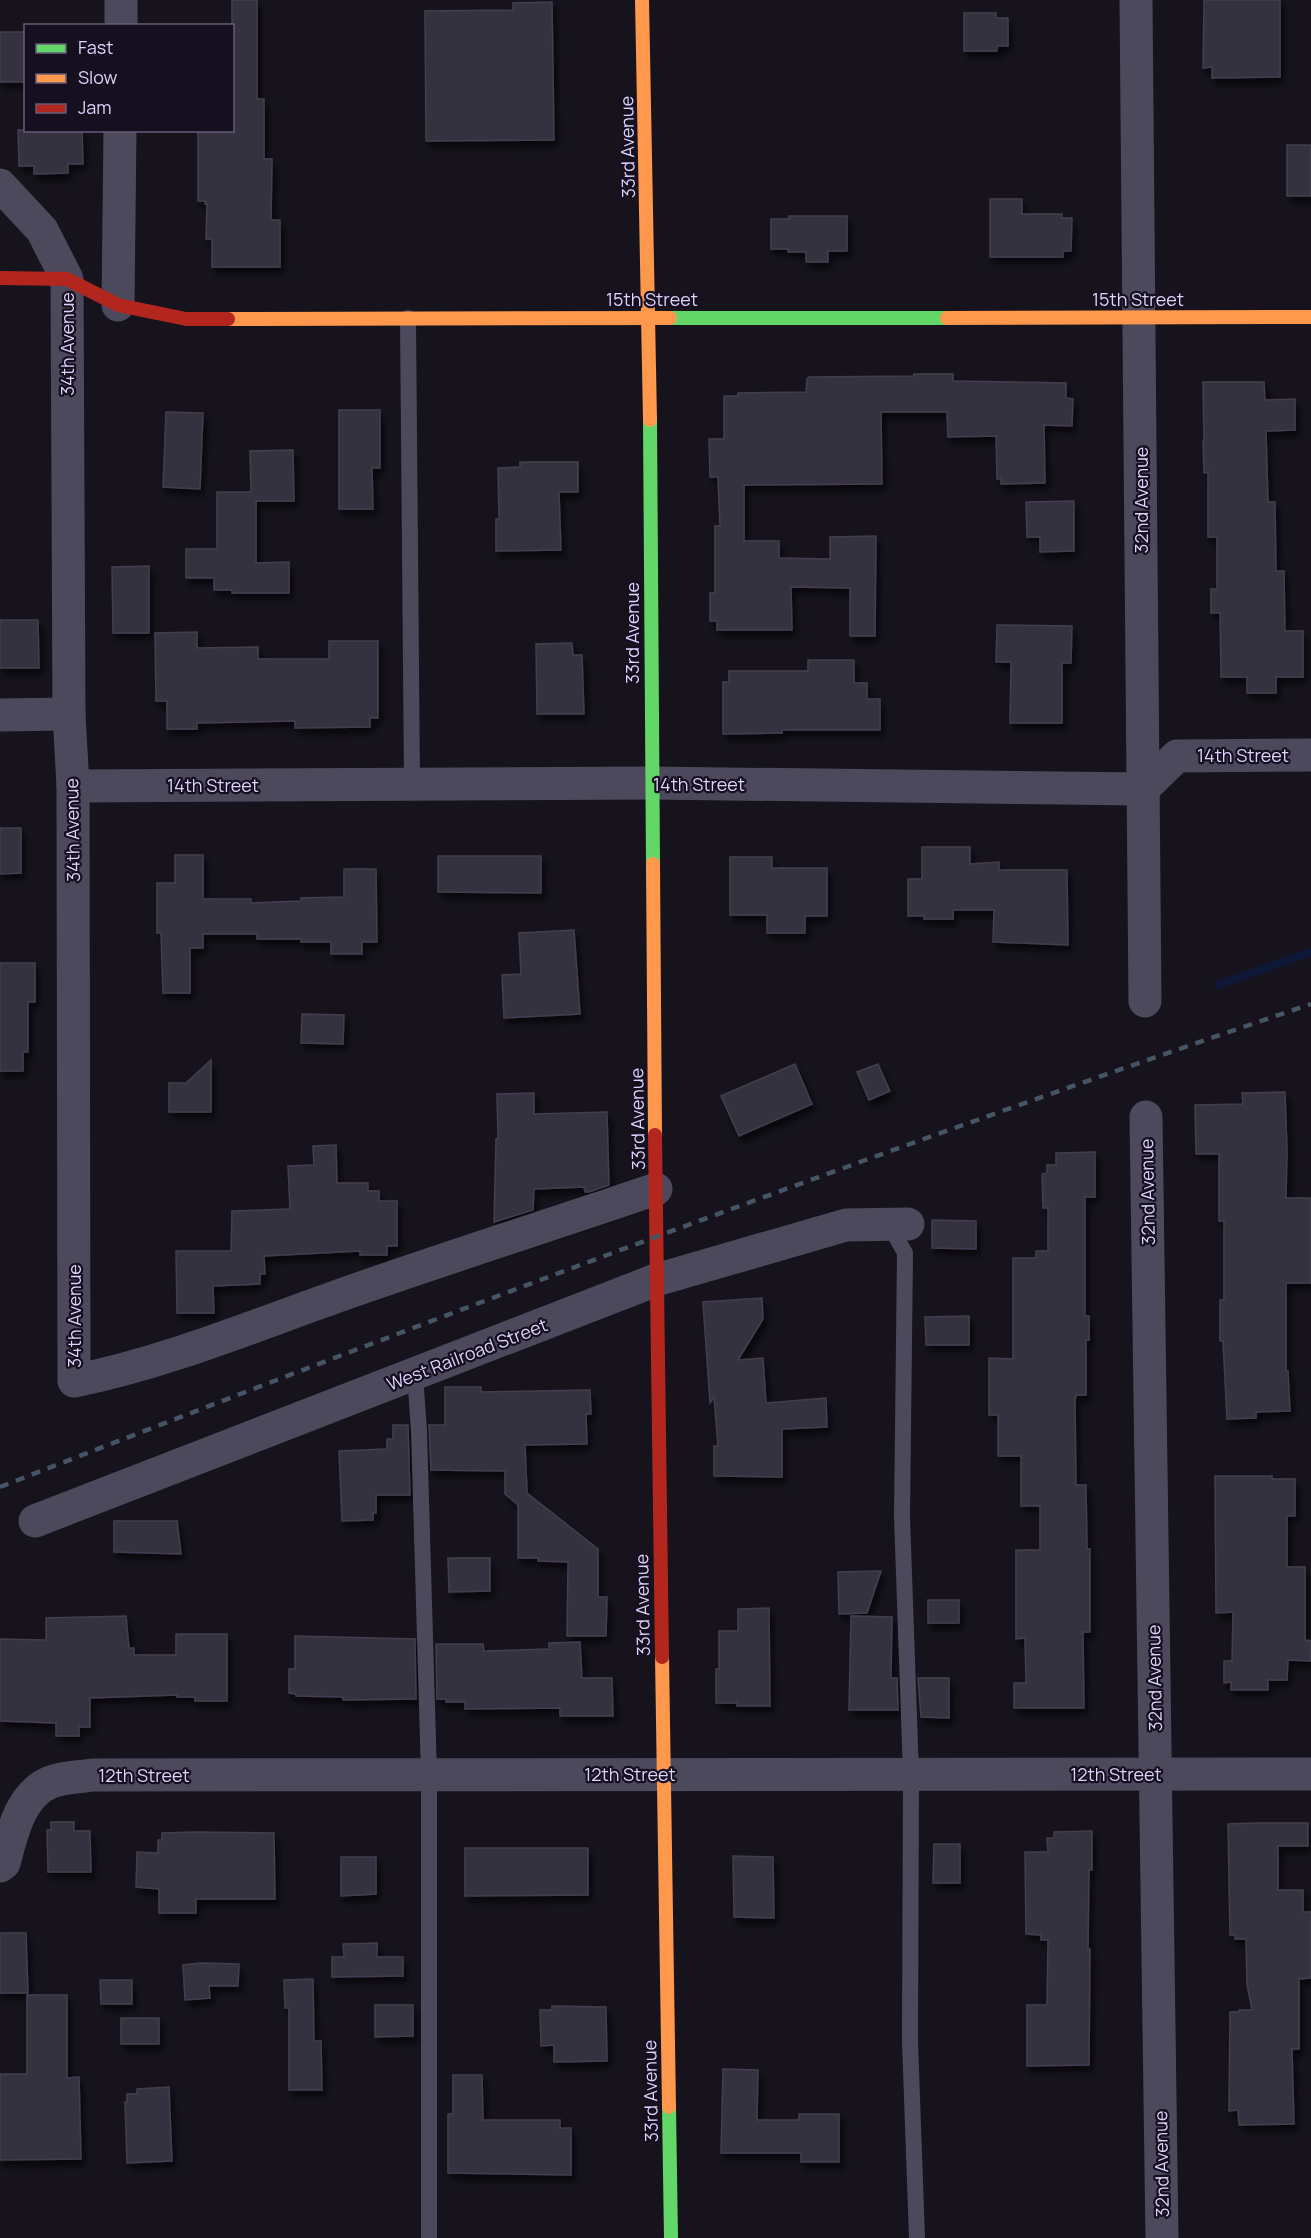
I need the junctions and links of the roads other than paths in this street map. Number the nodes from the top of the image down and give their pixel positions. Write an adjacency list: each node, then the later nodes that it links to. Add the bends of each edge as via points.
1 (121, 0): 4 (street)
2 (642, 0): 11 (street, 33rd Avenue)
3 (1136, 0): 12 (street, 32nd Avenue)
4 (121, 24)
5 (120, 132): 9 (street)
6 (0, 184): 8 (street, via 42,230)
7 (0, 278): 8 (street, 15th Street)
8 (67, 279): 9 (street, 15th Street); 14 (street, 34th Avenue)
9 (118, 305): 13 (street, 15th Street, via 186,319)
10 (1311, 316): 12 (street, 15th Street)
11 (649, 317): 12 (street, 15th Street); 13 (street, 15th Street); 17 (street, 33rd Avenue)
12 (1140, 317): 20 (street, 32nd Avenue)
13 (408, 318): 18 (lane)
14 (69, 714): 15 (street); 19 (street, 34th Avenue)
15 (0, 715)
16 (1311, 755): 20 (street, 14th Street, via 1177,756)
17 (651, 783): 18 (street, 14th Street); 20 (street, 14th Street); 23 (street, 33rd Avenue)
18 (412, 784): 19 (street, 14th Street)
19 (73, 786): 23 (street, 34th Avenue, via 74,1381 172,1354)
20 (1143, 789): 21 (street, 32nd Avenue)
21 (1145, 1001)
22 (1146, 1118): 30 (street, 32nd Avenue)
23 (656, 1189): 25 (street, 33rd Avenue)
24 (898, 1224): 25 (street, West Railroad Street, via 846,1225); 29 (lane, via 905,1253 902,1517)
25 (656, 1280): 26 (street, West Railroad Street); 28 (street, 33rd Avenue)
26 (415, 1374): 27 (street, West Railroad Street); 32 (lane)
27 (35, 1521)
28 (663, 1774): 29 (street, 12th Street); 32 (street, 12th Street); 35 (street, 33rd Avenue)
29 (911, 1774): 30 (street, 12th Street); 36 (lane, via 910,2041)
30 (1156, 1774): 31 (street, 12th Street); 37 (street, 32nd Avenue)
31 (1311, 1774)
32 (429, 1775): 33 (street, 12th Street, via 93,1775 51,1782 28,1798); 34 (lane)
33 (0, 1866)
34 (429, 2238)
35 (671, 2238)
36 (917, 2238)
37 (1162, 2238)

